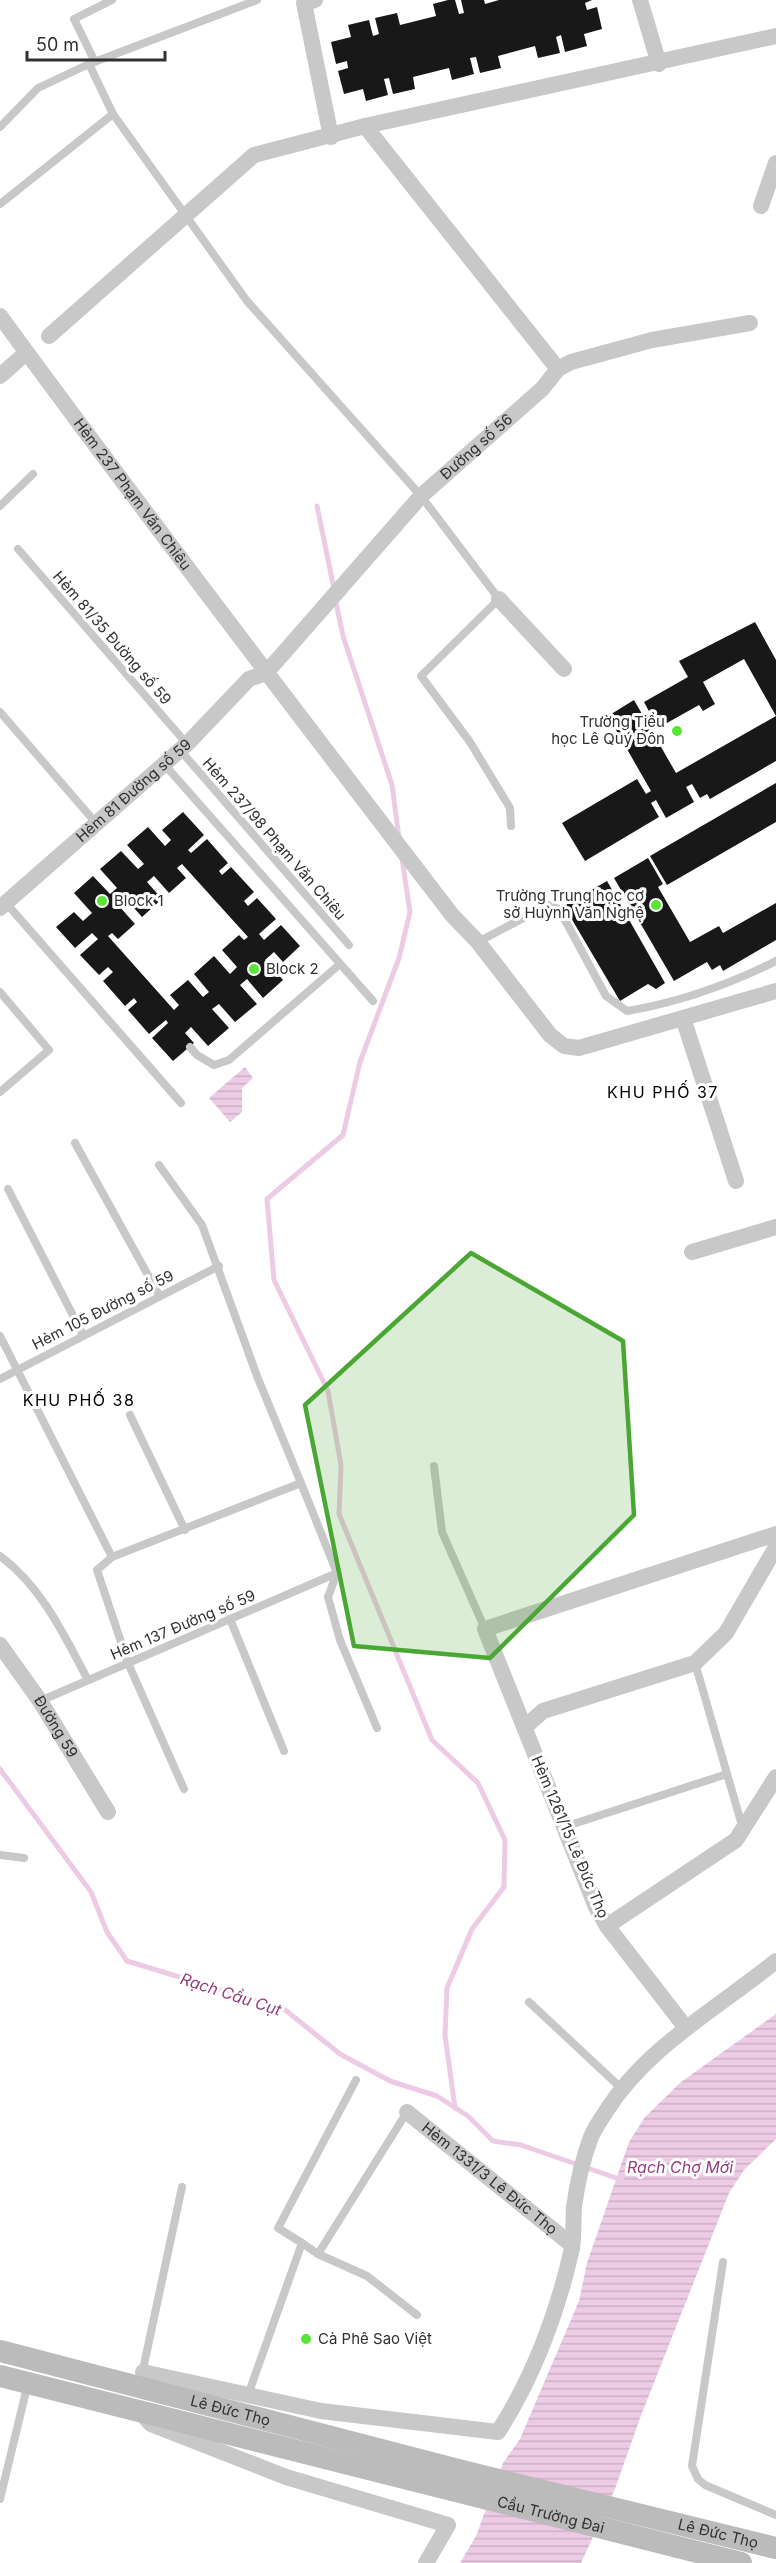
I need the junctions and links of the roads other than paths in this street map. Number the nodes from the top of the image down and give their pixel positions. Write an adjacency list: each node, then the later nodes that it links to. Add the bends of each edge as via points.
1 (112, 0): 8 (lane, via 74,19)
2 (226, 0): 6 (lane)
3 (257, 0): 6 (lane)
4 (640, 0): 9 (street)
5 (304, 1): 13 (street)
6 (229, 9): 8 (lane)
7 (776, 36): 9 (street)
8 (92, 63): 10 (lane); 12 (lane, via 38,88)
9 (658, 64): 11 (street)
10 (112, 114): 15 (lane); 17 (lane)
11 (365, 126): 13 (street); 22 (street)
12 (0, 127)
13 (331, 137): 17 (street, via 254,155)
14 (776, 163): 16 (street)
15 (3, 201)
16 (761, 206)
17 (186, 216): 20 (street); 25 (lane, via 247,302)
18 (0, 316): 21 (street, Hẻm 237 Phạm Văn Chiêu)
19 (750, 323): 22 (street, Đường số 56, via 652,340)
20 (49, 336)
21 (26, 352): 23 (street); 30 (street, Hẻm 237 Phạm Văn Chiêu)
22 (558, 369): 25 (street, Đường số 56, via 542,389)
23 (0, 376)
24 (33, 474): 26 (lane)
25 (421, 496): 28 (lane); 30 (street, Đường số 56)
26 (0, 506)
27 (18, 549): 32 (lane, Hẻm 81/35 Đường số 59)
28 (499, 599): 29 (street); 35 (lane, via 421,676 470,742 504,798 510,808)
29 (564, 669)
30 (266, 673): 32 (street, Hẻm 81 Đường số 59, via 249,679); 37 (street, Hẻm 237 Phạm Văn Chiêu, via 452,915)
31 (0, 712): 34 (lane)
32 (183, 747): 33 (street, Hẻm 81 Đường số 59); 38 (lane, Hẻm 237/98 Phạm Văn Chiêu)
33 (164, 764): 34 (street, Hẻm 81 Đường số 59); 40 (lane)
34 (96, 823): 36 (street, Hẻm 81 Đường số 59)
35 (511, 826)
36 (3, 905): 47 (lane)
37 (478, 942): 39 (lane, via 548,905 559,909 606,996 627,1011 663,1005 734,982); 44 (street, Hẻm 237 Phạm Văn Chiêu, via 550,1035 564,1046 579,1048)
38 (349, 945)
39 (776, 961)
40 (340, 964): 43 (lane); 45 (lane, via 229,1060 214,1065)
41 (776, 991): 44 (street, Hẻm 237 Phạm Văn Chiêu)
42 (0, 992): 46 (lane, via 49,1050)
43 (373, 1001)
44 (683, 1018): 50 (street)
45 (190, 1047)
46 (0, 1092)
47 (181, 1103)
48 (75, 1143): 55 (lane)
49 (159, 1165): 54 (lane, via 202,1225)
50 (736, 1181)
51 (8, 1189): 56 (lane)
52 (776, 1227): 53 (street)
53 (692, 1252)
54 (219, 1266): 55 (lane, Hẻm 105 Đường số 59); 62 (lane, via 257,1376)
55 (159, 1295): 56 (lane, Hẻm 105 Đường số 59)
56 (83, 1335): 58 (lane, Hẻm 105 Đường số 59)
57 (0, 1336): 58 (lane)
58 (17, 1370): 59 (lane, Hẻm 105 Đường số 59); 67 (lane)
59 (0, 1379)
60 (130, 1415): 63 (lane)
61 (434, 1466): 70 (lane, via 442,1532)
62 (301, 1483): 63 (lane); 68 (lane)
63 (185, 1530): 67 (lane)
64 (776, 1534): 70 (street)
65 (776, 1547): 73 (street, via 726,1633)
66 (0, 1556): 74 (lane, via 21,1571 58,1623)
67 (112, 1557): 72 (lane, via 97,1570)
68 (337, 1574): 69 (lane, Hẻm 137 Đường số 59); 77 (lane, via 328,1597 340,1640)
69 (230, 1619): 72 (lane, Hẻm 137 Đường số 59); 78 (lane)
70 (485, 1629): 76 (street, Hẻm 1261/15 Lê Đức Thọ)
71 (0, 1646): 75 (street, Đường 59)
72 (128, 1663): 74 (lane, Hẻm 137 Đường số 59); 81 (lane)
73 (695, 1663): 76 (street, via 543,1711); 79 (lane)
74 (88, 1680): 75 (lane, Hẻm 137 Đường số 59)
75 (40, 1701): 82 (street, Đường 59)
76 (525, 1727): 83 (street, Hẻm 1261/15 Lê Đức Thọ)
77 (377, 1728)
78 (284, 1751)
79 (727, 1774): 83 (lane); 84 (lane)
80 (776, 1777): 84 (street)
81 (184, 1789)
82 (108, 1812)
83 (564, 1827): 87 (street, Hẻm 1261/15 Lê Đức Thọ)
84 (743, 1830): 87 (street, via 736,1840)
85 (0, 1856): 86 (lane)
86 (24, 1858)
87 (607, 1926): 90 (street, Hẻm 1261/15 Lê Đức Thọ)
88 (776, 1960): 90 (street)
89 (529, 2002): 92 (lane)
90 (686, 2028): 92 (street)
91 (356, 2080): 95 (lane, via 278,2228)
92 (621, 2088): 96 (street, via 591,2135 574,2206)
93 (407, 2112): 96 (street, Hẻm 1331/3 Lê Đức Thọ); 97 (lane)
94 (182, 2187): 102 (lane)
95 (302, 2243): 97 (lane); 104 (lane)
96 (572, 2245): 104 (street, Lê Đức Thọ, via 561,2291 522,2395 498,2432 321,2411)
97 (318, 2254): 99 (lane, via 367,2276)
98 (723, 2262): 109 (lane, via 692,2466 705,2485)
99 (417, 2315)
100 (0, 2352): 102 (main road, Lê Đức Thọ)
101 (0, 2376): 103 (main road, Lê Đức Thọ)
102 (140, 2379): 104 (street, Lê Đức Thọ); 106 (main road, Lê Đức Thọ)
103 (28, 2383): 105 (main road, Lê Đức Thọ); 108 (lane)
104 (248, 2395)
105 (140, 2411): 107 (main road, Lê Đức Thọ); 112 (street, Lê Đức Thọ, via 151,2424 286,2477 448,2524)
106 (462, 2471): 110 (main road, Cầu Trường Đai)
107 (450, 2490): 110 (main road, Cầu Trường Đai)
108 (0, 2499)
109 (776, 2515)
110 (656, 2529): 111 (main road, Lê Đức Thọ); 113 (main road, Lê Đức Thọ)
111 (776, 2548)
112 (426, 2563)
113 (741, 2563)

